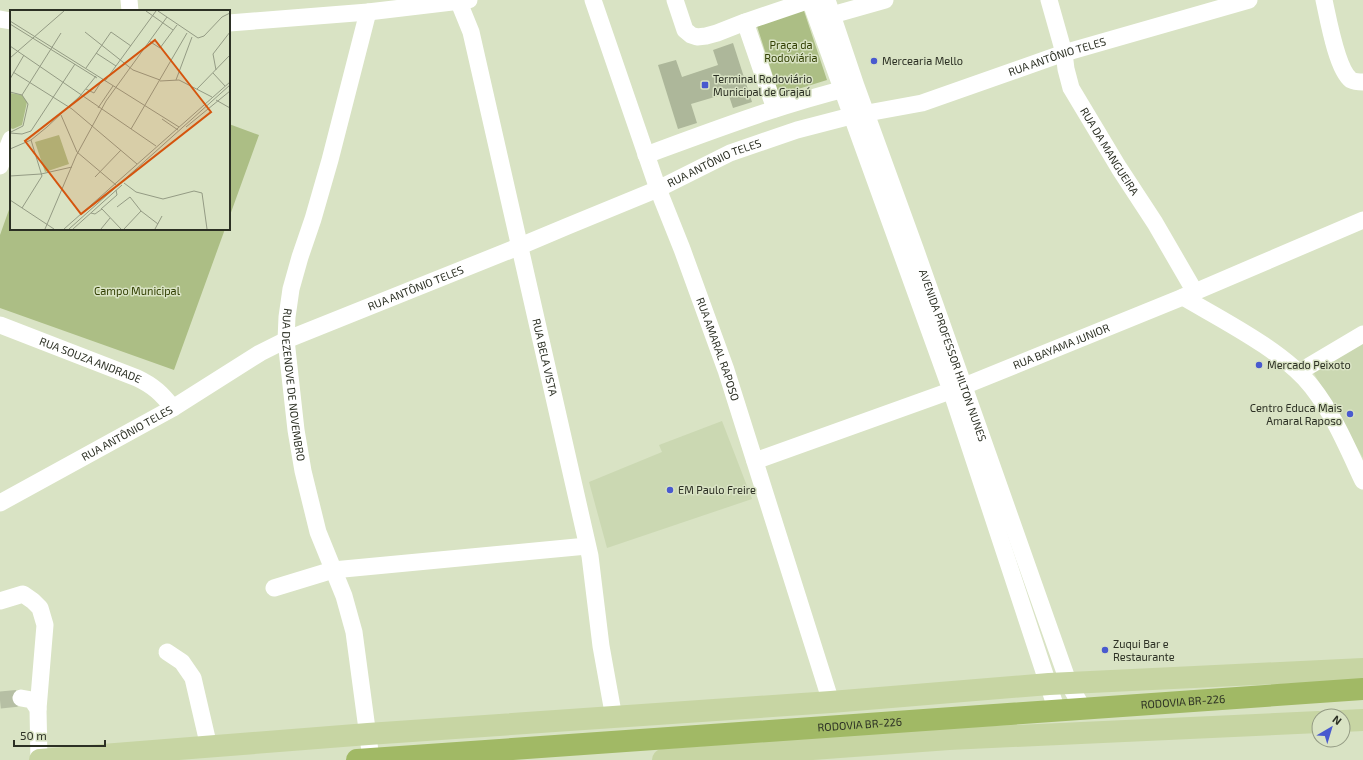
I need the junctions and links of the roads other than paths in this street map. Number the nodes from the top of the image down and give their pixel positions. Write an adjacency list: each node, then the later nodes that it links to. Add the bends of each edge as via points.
1 (129, 0): 11 (street)
2 (462, 0): 12 (street); 29 (street, RUA BELA VISTA)
3 (593, 0): 25 (street, RUA AMARAL RAPOSO)
4 (675, 0): 15 (street, via 685,30 697,37 717,33)
5 (810, 0): 15 (street); 19 (street, AVENIDA PROFESSOR HILTON NUNES)
6 (885, 0): 10 (street)
7 (1049, 0): 17 (street, RUA DA MANGUEIRA)
8 (1249, 0): 17 (street, RUA ANTÔNIO TELES)
9 (1324, 0): 18 (street, via 1343,70 1351,80)
10 (830, 8): 19 (street, AVENIDA PROFESSOR HILTON NUNES)
11 (130, 10)
12 (368, 12): 16 (street); 33 (street, RUA DEZENOVE DE NOVEMBRO, via 328,168 291,289)
13 (0, 19): 14 (street)
14 (10, 21)
15 (744, 22): 20 (street)
16 (230, 23)
17 (1064, 53): 21 (street, RUA ANTÔNIO TELES, via 922,103); 30 (street, RUA DA MANGUEIRA, via 1071,88 1155,223)
18 (1363, 82)
19 (849, 88): 20 (street); 21 (street, AVENIDA PROFESSOR HILTON NUNES)
20 (775, 109): 22 (street)
21 (859, 115): 24 (street, RUA ANTÔNIO TELES, via 797,130); 35 (street, AVENIDA PROFESSOR HILTON NUNES)
22 (722, 127): 24 (street); 25 (street)
23 (10, 141): 26 (street)
24 (730, 153): 27 (street, RUA ANTÔNIO TELES)
25 (646, 155): 27 (street, RUA AMARAL RAPOSO)
26 (0, 166)
27 (658, 190): 29 (street, RUA ANTÔNIO TELES); 37 (street, RUA AMARAL RAPOSO, via 726,370)
28 (1363, 220): 30 (street, RUA BAYAMA JUNIOR)
29 (518, 248): 33 (street, RUA ANTÔNIO TELES); 40 (street, RUA BELA VISTA, via 542,342)
30 (1189, 294): 34 (street, RUA DA MANGUEIRA); 35 (street, RUA BAYAMA JUNIOR)
31 (0, 325): 36 (street, RUA SOUZA ANDRADE, via 137,378 156,389)
32 (1363, 334): 34 (street)
33 (286, 340): 36 (street, RUA ANTÔNIO TELES, via 260,353); 41 (street, RUA DEZENOVE DE NOVEMBRO, via 303,471 318,532)
34 (1299, 372): 38 (street, RUA DA MANGUEIRA, via 1333,418)
35 (958, 388): 37 (street, RUA BAYAMA JUNIOR); 46 (street, AVENIDA PROFESSOR HILTON NUNES)
36 (173, 408): 39 (street, RUA ANTÔNIO TELES)
37 (755, 461): 49 (street, RUA AMARAL RAPOSO)
38 (1363, 481)
39 (0, 503)
40 (587, 546): 41 (street); 53 (street, RUA BELA VISTA)
41 (333, 570): 42 (street); 57 (street, RUA DEZENOVE DE NOVEMBRO, via 349,609 354,632)
42 (274, 588)
43 (0, 601): 50 (street, via 23,594 40,608 45,625)
44 (167, 652): 58 (street, via 182,662 192,678)
45 (1363, 669): 46 (main road)
46 (1059, 684): 49 (main road); 51 (street, AVENIDA PROFESSOR HILTON NUNES); 52 (street, AVENIDA PROFESSOR HILTON NUNES)
47 (1363, 689): 51 (highway, RODOVIA BR-226)
48 (21, 698): 50 (street, via 32,700)
49 (831, 702): 53 (main road)
50 (38, 709): 59 (street)
51 (1083, 709): 52 (highway, RODOVIA BR-226)
52 (1057, 711): 60 (highway, RODOVIA BR-226)
53 (614, 718): 57 (main road)
54 (1363, 720): 55 (main road)
55 (1351, 721)
56 (1311, 722): 61 (main road, via 949,739)
57 (368, 734): 58 (main road); 60 (street, RUA DEZENOVE DE NOVEMBRO)
58 (209, 747): 59 (main road)
59 (39, 760)
60 (364, 760)
61 (663, 760)

